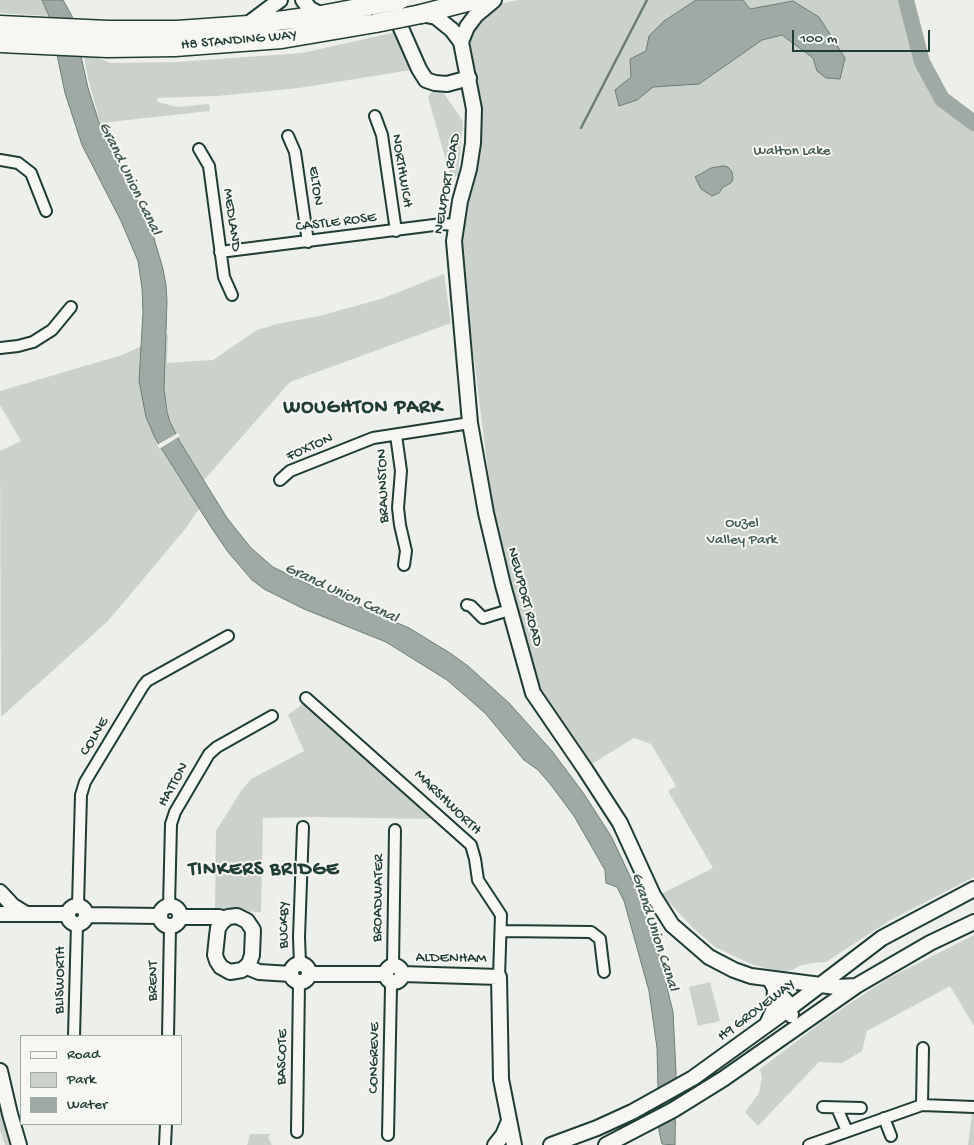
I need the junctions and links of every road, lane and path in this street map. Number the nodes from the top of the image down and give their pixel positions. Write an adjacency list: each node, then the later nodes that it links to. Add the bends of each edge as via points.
1 (280, 0): 9 (street)
2 (303, 0): 8 (street, via 310,10)
3 (389, 0): 12 (street, via 426,80 447,84)
4 (400, 0): 8 (highway, H8 STANDING WAY, bridge)
5 (475, 0): 7 (highway, H8 STANDING WAY)
6 (494, 0): 11 (street, via 476,15)
7 (421, 14): 10 (highway, H8 STANDING WAY, bridge, via 318,34 175,47 107,48); 11 (street, via 436,17)
8 (321, 15): 9 (highway, H8 STANDING WAY)
9 (248, 25): 10 (highway, H8 STANDING WAY)
10 (7, 34)
11 (461, 42): 12 (street, NEWPORT ROAD)
12 (469, 78): 18 (street, NEWPORT ROAD, via 474,109 473,143)
13 (375, 116): 19 (street, NORTHWICH, via 382,135)
14 (288, 136): 20 (street, ELTON, via 295,152)
15 (199, 149): 21 (street, MEDLAND, via 209,166)
16 (0, 160): 17 (street, via 18,163 31,172)
17 (46, 211)
18 (456, 225): 19 (street, CASTLE ROSE); 25 (street, NEWPORT ROAD, via 454,241)
19 (396, 231): 20 (street, CASTLE ROSE)
20 (308, 242): 21 (street, CASTLE ROSE)
21 (220, 252): 22 (street, MEDLAND, via 224,277)
22 (232, 295)
23 (71, 307): 24 (street, via 52,330 33,342)
24 (0, 348)
25 (470, 423): 26 (street, FOXTON); 30 (street, NEWPORT ROAD, via 486,513)
26 (396, 435): 27 (street, FOXTON, via 358,443 290,471); 28 (street, BRAUNSTON, via 402,471 398,508 406,551)
27 (280, 480)
28 (404, 565)
29 (466, 606): 30 (street, via 471,606 483,618)
30 (509, 610): 52 (street, NEWPORT ROAD, via 533,693 620,823 653,895 672,925 709,957)
31 (228, 636): 41 (street, COLNE, via 147,681 84,782)
32 (306, 698): 46 (street, MARSHWORTH, via 471,845 478,880 501,915)
33 (272, 716): 38 (street, HATTON, via 209,754 175,812 171,824)
34 (303, 827): 49 (street, BUCKBY)
35 (395, 830): 50 (street, BROADWATER)
36 (973, 890): 53 (street, H9 GROVEWAY, via 882,938)
37 (0, 892): 40 (street)
38 (165, 911): 41 (street); 42 (street, via 177,909); 45 (street, via 164,925)
39 (0, 914): 40 (street)
40 (26, 914): 41 (street)
41 (77, 915): 58 (street, BLISWORTH)
42 (181, 917): 43 (street); 45 (street, via 179,923)
43 (225, 919): 47 (street, via 237,916 250,925 252,955); 47 (street, ALDENHAM, via 218,928 217,961 230,972)
44 (974, 922): 54 (street, via 930,943)
45 (170, 927): 59 (street, BRENT)
46 (501, 931): 48 (street, via 578,936 591,932 600,939); 51 (street, MARSHWORTH)
47 (247, 967): 49 (street, ALDENHAM, via 259,972)
48 (604, 972)
49 (300, 973): 50 (street, ALDENHAM); 71 (street, BASCOTE)
50 (394, 974): 51 (street, ALDENHAM); 72 (street, CONGREVE, via 391,987)
51 (499, 977): 68 (street, MARSHWORTH, via 501,1079)
52 (773, 984): 53 (street, NEWPORT ROAD); 55 (street); 56 (street, via 774,1009)
53 (820, 984): 54 (street, NEWPORT ROAD, via 844,988); 55 (street, H9 GROVEWAY)
54 (856, 986): 57 (street)
55 (790, 1008): 56 (street, H9 GROVEWAY); 57 (street)
56 (767, 1024): 78 (street, H9 GROVEWAY, via 692,1078 632,1112)
57 (792, 1031): 79 (street, via 673,1110)
58 (74, 1035)
59 (168, 1035)
60 (923, 1048): 62 (street)
61 (0, 1071): 74 (street)
62 (922, 1105): 64 (street); 67 (street)
63 (823, 1107): 65 (street)
64 (974, 1107)
65 (837, 1108): 66 (street); 70 (street)
66 (861, 1108)
67 (884, 1118): 70 (street); 73 (street)
68 (509, 1121): 76 (street); 77 (street, MARSHWORTH)
69 (166, 1125): 75 (street)
70 (847, 1131): 80 (street)
71 (297, 1132)
72 (388, 1134)
73 (891, 1136)
74 (19, 1145)
75 (165, 1145)
76 (495, 1145)
77 (514, 1145)
78 (551, 1145)
79 (606, 1145)
80 (809, 1145)

